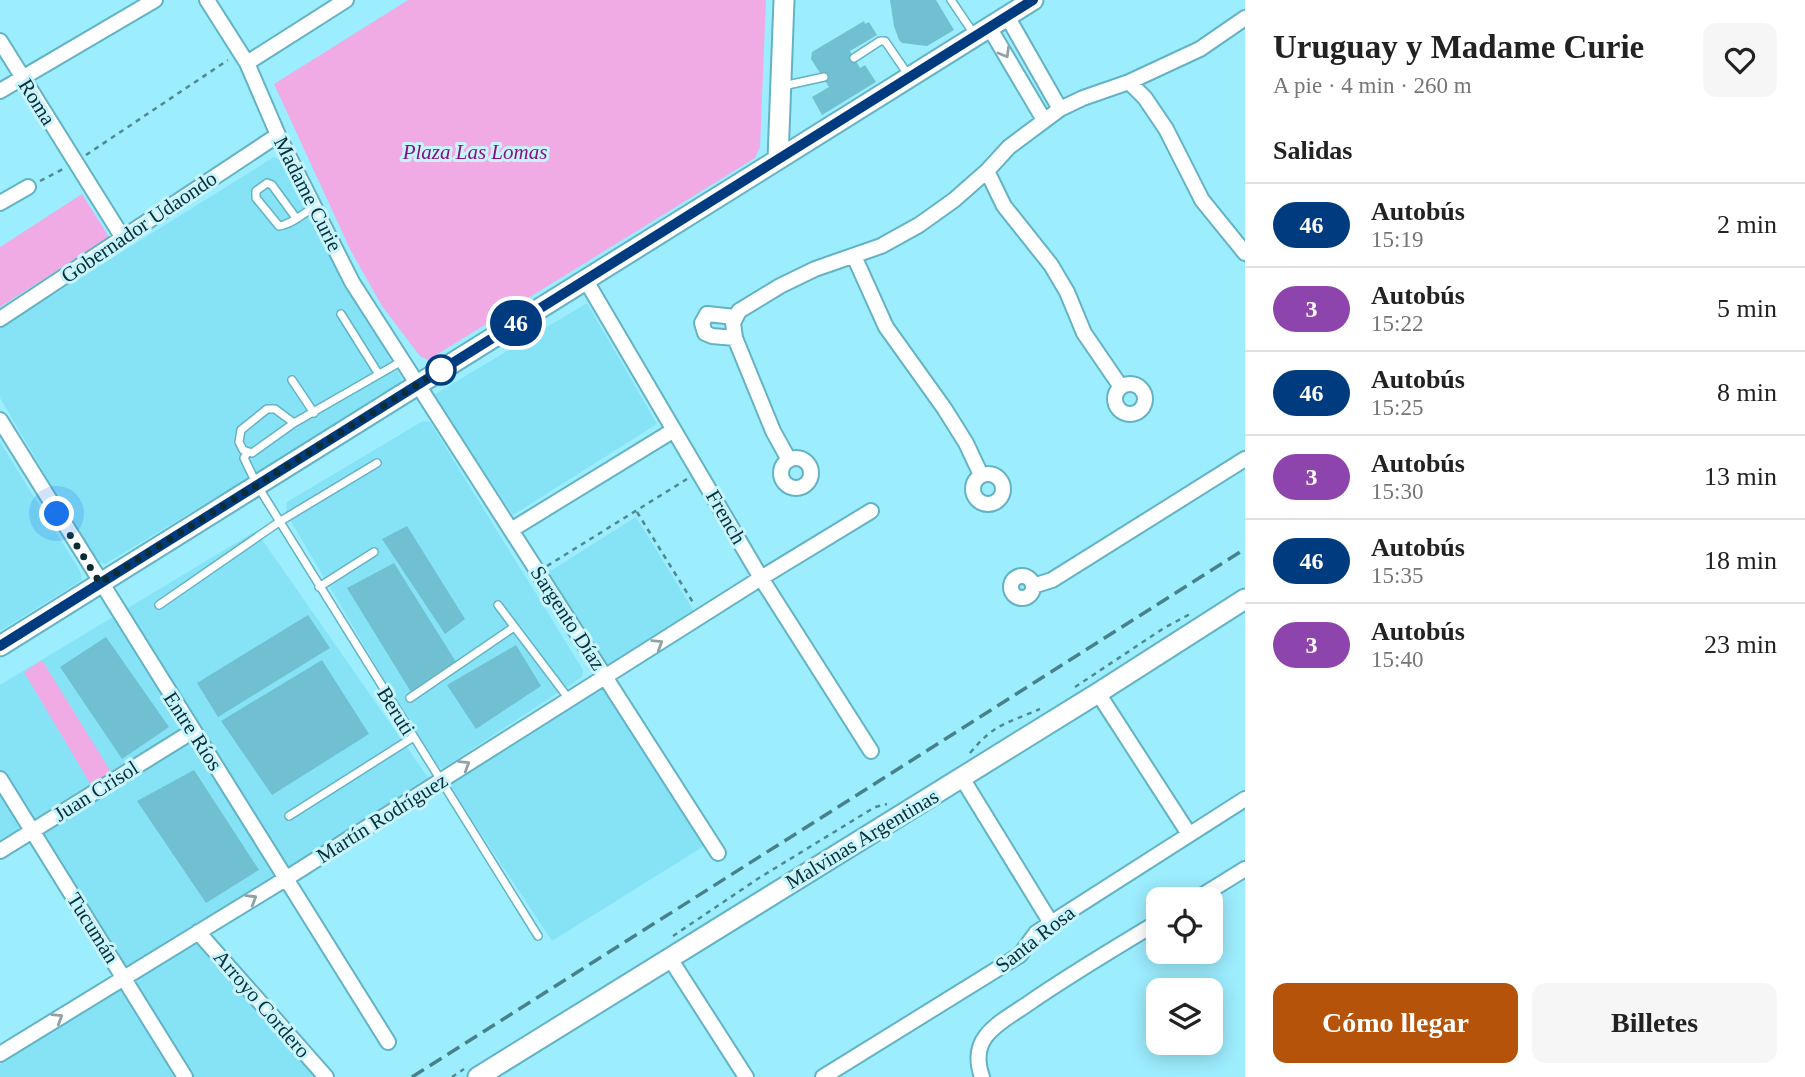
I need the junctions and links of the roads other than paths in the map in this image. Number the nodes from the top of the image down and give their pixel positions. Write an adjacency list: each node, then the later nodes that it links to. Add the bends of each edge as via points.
1 (155, 0): 14 (street)
2 (207, 0): 11 (street, Madame Curie)
3 (345, 0): 11 (street)
4 (784, 0): 17 (main road)
5 (951, 0): 9 (lane)
6 (1033, 0): 7 (main road)
7 (1007, 16): 9 (main road); 19 (street)
8 (1245, 18): 16 (street, via 1200,49)
9 (982, 31): 13 (main road); 20 (street, one-way to 20)
10 (0, 41): 14 (street, Roma)
11 (243, 58): 21 (street, Madame Curie)
12 (854, 58): 13 (lane, via 885,41)
13 (910, 76): 22 (main road)
14 (22, 77): 18 (street); 28 (street, Roma)
15 (824, 77): 17 (lane)
16 (1129, 82): 19 (street); 29 (street, via 1166,129 1202,200)
17 (780, 86): 22 (main road)
18 (0, 91)
19 (1060, 109): 20 (street)
20 (1044, 120): 23 (street)
21 (278, 135): 26 (street, Madame Curie); 28 (street, Gobernador Udaondo)
22 (778, 159): 31 (main road)
23 (987, 171): 30 (street, via 919,226); 40 (street, via 1004,206 1051,265 1084,333)
24 (28, 187): 25 (street)
25 (0, 202)
26 (315, 207): 27 (lane); 36 (street, Madame Curie, via 352,282)
27 (296, 218): 27 (lane, via 283,226 275,223 256,198 256,191 267,183 272,185)
28 (123, 238): 34 (street, Gobernador Udaondo)
29 (1245, 253)
30 (854, 256): 33 (street, via 780,286); 49 (street, via 891,335 944,408)
31 (585, 279): 39 (main road); 44 (street, French)
32 (341, 314): 37 (lane)
33 (735, 317): 35 (street); 35 (street, via 707,314 702,323 712,336)
34 (0, 319)
35 (735, 338): 47 (street)
36 (402, 361): 37 (lane); 39 (street, Madame Curie)
37 (378, 373): 41 (lane)
38 (292, 380): 41 (lane)
39 (417, 385): 50 (main road); 53 (street, Sargento Díaz)
40 (1121, 387)
41 (314, 413): 43 (lane)
42 (0, 420): 56 (street, Entre Ríos)
43 (294, 423): 45 (lane); 45 (lane, via 275,409 267,409 239,434)
44 (674, 430): 53 (street); 55 (street, French)
45 (247, 453): 50 (lane, Beruti, via 244,458)
46 (1245, 459): 57 (street, via 1052,580)
47 (789, 460)
48 (377, 463): 52 (lane)
49 (981, 475)
50 (257, 485): 52 (lane, Beruti); 56 (main road)
51 (872, 511): 55 (street, Martín Rodríguez)
52 (279, 522): 58 (lane, Beruti); 59 (lane)
53 (511, 530): 64 (street, Sargento Díaz)
54 (374, 552): 58 (lane)
55 (761, 578): 64 (street, Martín Rodríguez, one-way to 55); 70 (street, French)
56 (100, 583): 63 (main road); 68 (street, Entre Ríos)
57 (1033, 586)
58 (319, 587): 69 (lane, Beruti)
59 (159, 605)
60 (498, 605): 62 (lane)
61 (1242, 607): 65 (main road, Malvinas Argentinas)
62 (514, 627): 66 (lane); 67 (lane)
63 (0, 646)
64 (606, 677): 67 (street, Martín Rodríguez); 79 (street, Sargento Díaz)
65 (1098, 693): 71 (main road, Malvinas Argentinas); 77 (street)
66 (410, 698)
67 (569, 700): 73 (street, Martín Rodríguez, one-way to 67)
68 (193, 731): 76 (street, Juan Crisol); 81 (street, Entre Ríos)
69 (412, 738): 73 (lane, Beruti); 75 (lane)
70 (872, 751)
71 (962, 778): 83 (street); 87 (main road, Malvinas Argentinas)
72 (0, 779): 76 (street, Tucumán)
73 (440, 781): 81 (street, Martín Rodríguez); 86 (lane, Beruti)
74 (1245, 799): 77 (street, Santa Rosa)
75 (289, 816)
76 (33, 831): 78 (street, Juan Crisol); 88 (street, Tucumán)
77 (1189, 834): 83 (street, Santa Rosa)
78 (0, 851)
79 (718, 853)
80 (1245, 869): 82 (street)
81 (287, 878): 85 (street, Martín Rodríguez, one-way to 81); 89 (street, Entre Ríos)
82 (1216, 887)
83 (1051, 923): 95 (street, Santa Rosa, via 1036,933 1020,956)
84 (1146, 929): 96 (street, via 1065,978 985,1037 978,1052)
85 (198, 932): 88 (street, Martín Rodríguez); 93 (street, Arroyo Cordero)
86 (538, 936)
87 (670, 947): 91 (main road, Malvinas Argentinas); 94 (street)
88 (124, 978): 90 (street, Martín Rodríguez, one-way to 88); 92 (street, Tucumán)
89 (388, 1042)
90 (0, 1054)
91 (470, 1073)
92 (185, 1077)
93 (326, 1077)
94 (746, 1077)
95 (823, 1077)
96 (982, 1077)

